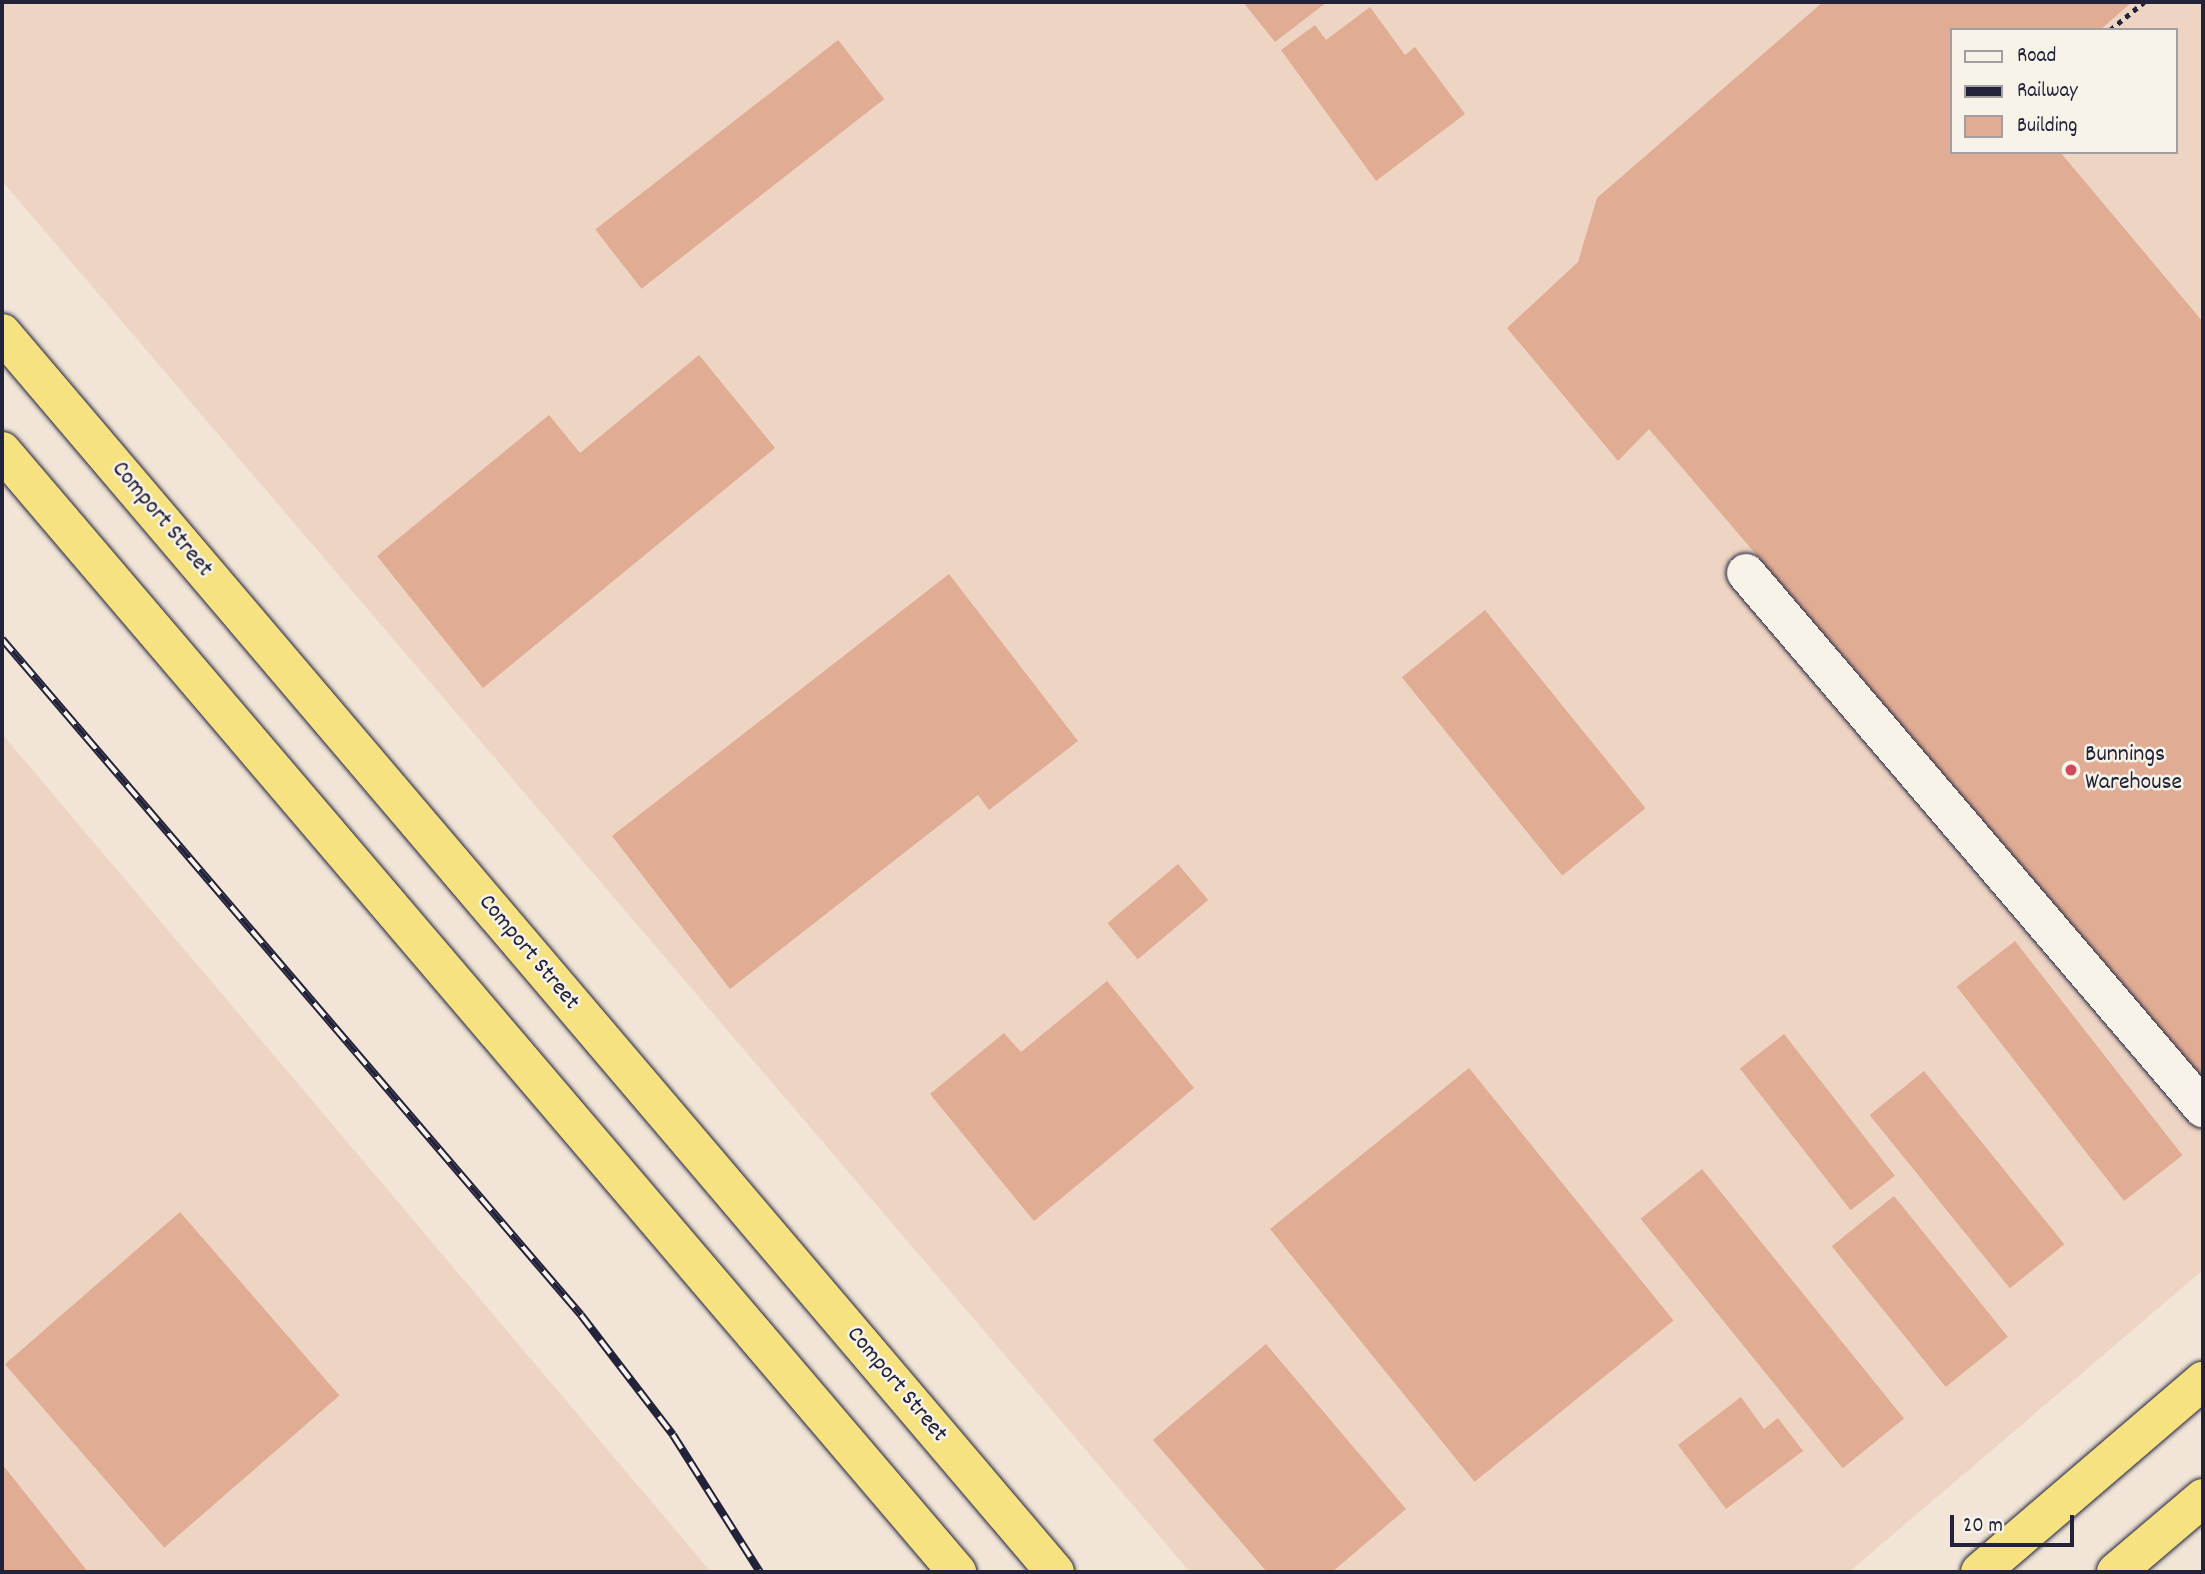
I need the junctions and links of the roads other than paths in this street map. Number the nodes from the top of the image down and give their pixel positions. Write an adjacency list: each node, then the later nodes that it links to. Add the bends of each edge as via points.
1 (2, 333): 8 (highway, Comport Street)
2 (2, 451): 7 (highway)
3 (1746, 573): 4 (lane)
4 (2203, 1108)
5 (2203, 1381): 9 (highway)
6 (2203, 1498): 10 (highway)
7 (957, 1572)
8 (1055, 1572)
9 (1980, 1572)
10 (2116, 1572)

